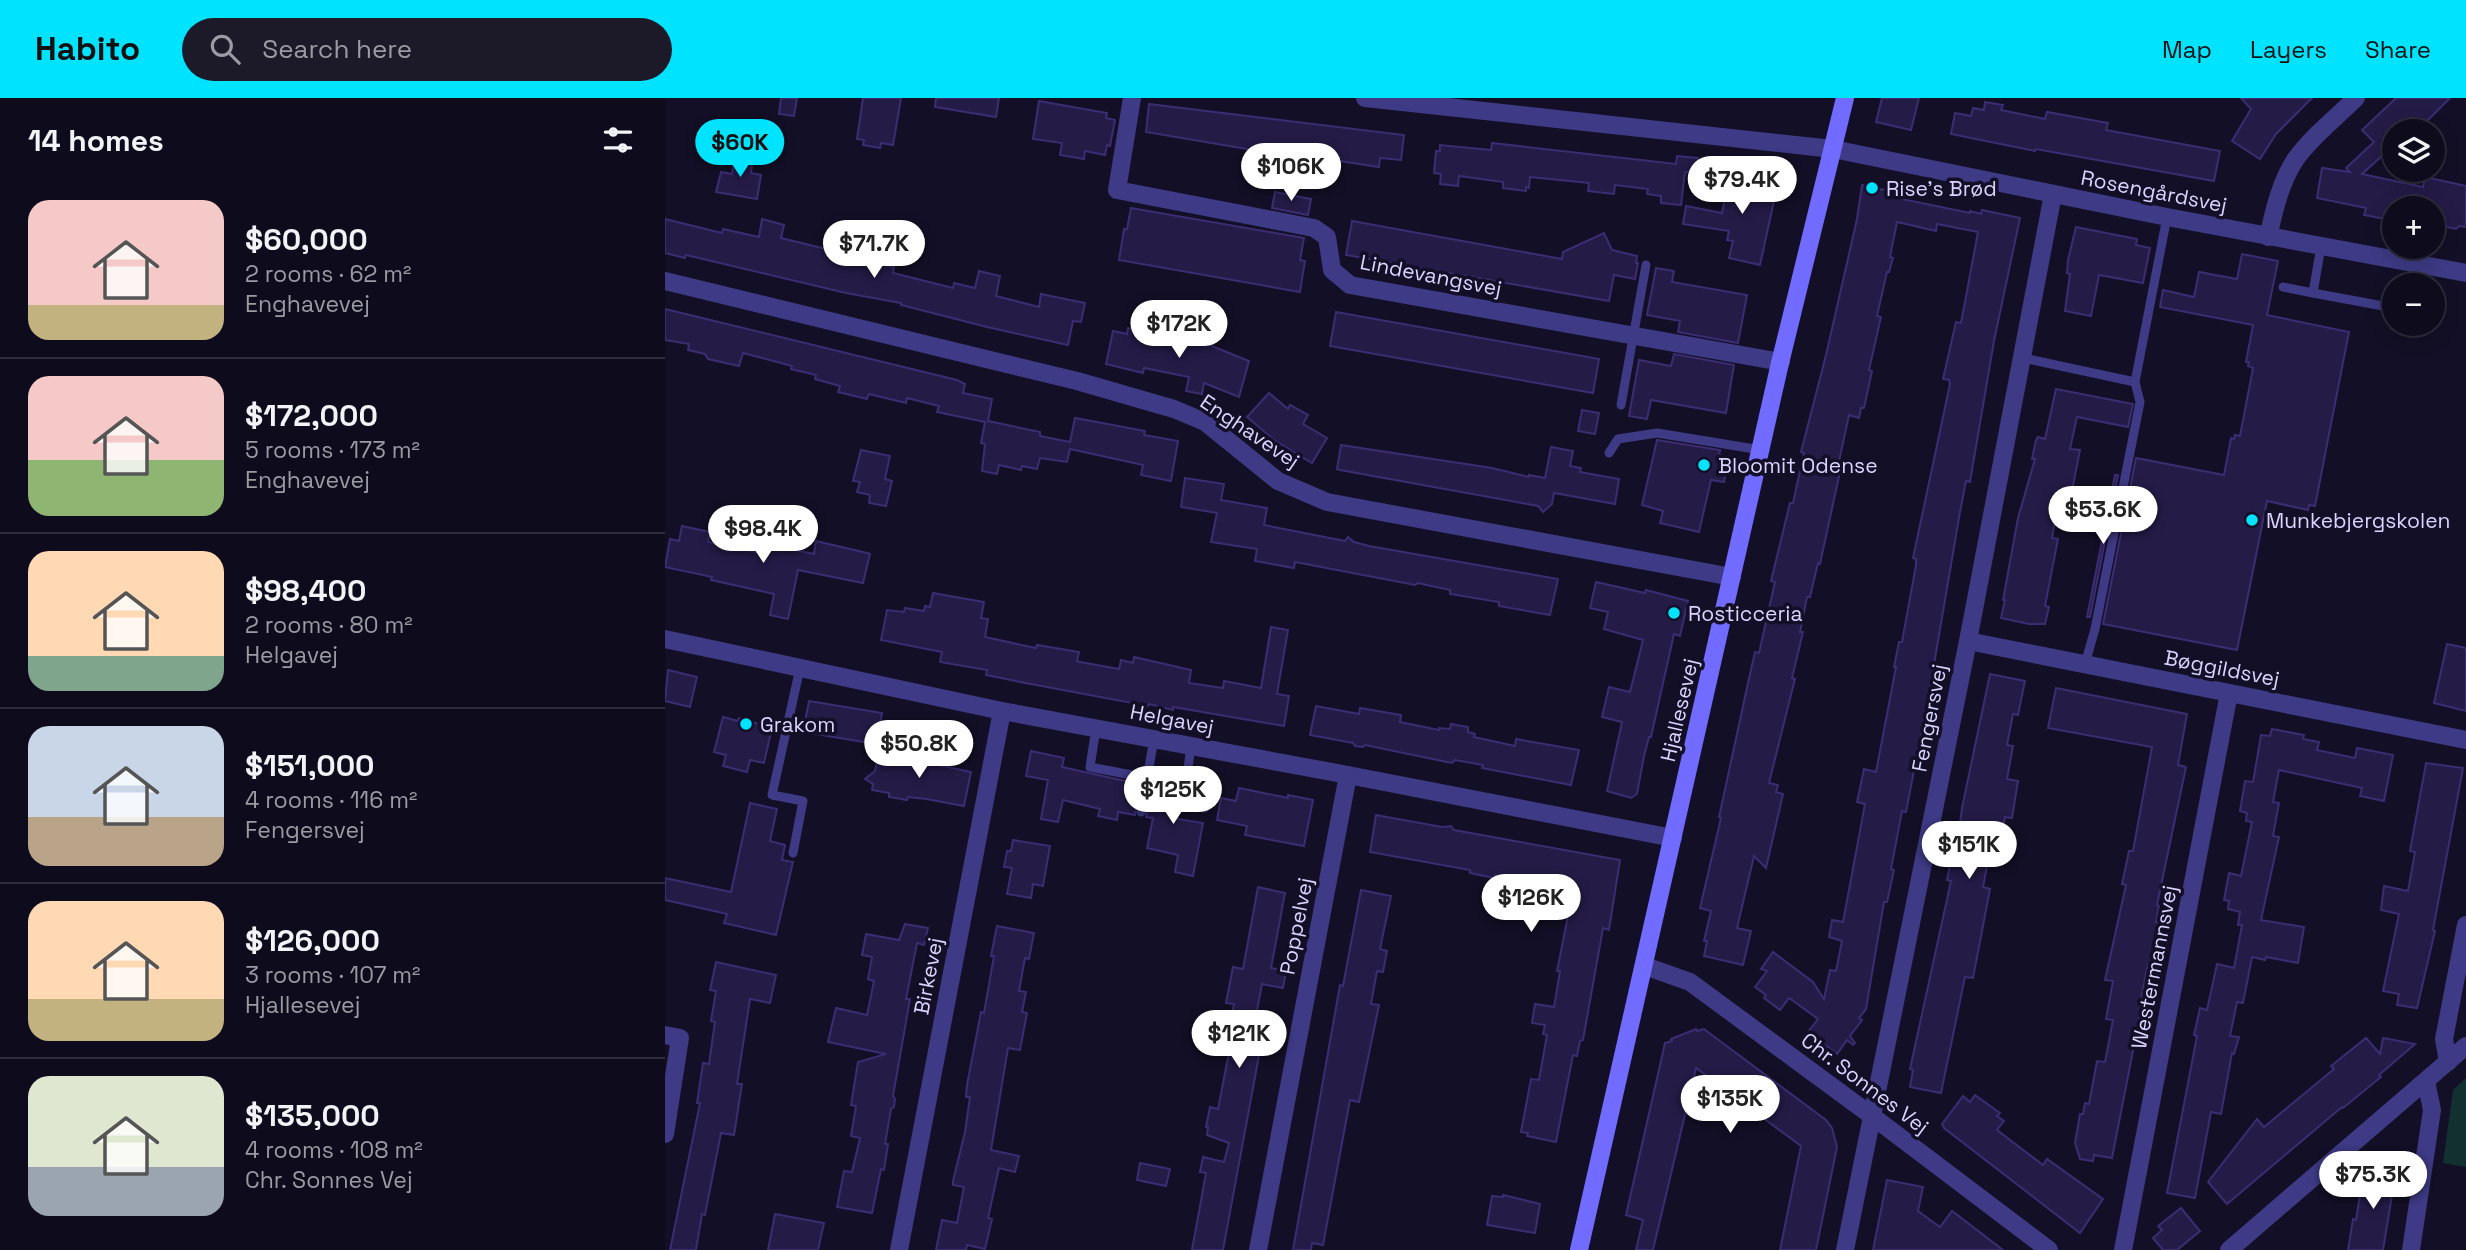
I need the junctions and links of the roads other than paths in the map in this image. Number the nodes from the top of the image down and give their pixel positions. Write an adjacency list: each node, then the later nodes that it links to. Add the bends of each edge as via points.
1 (1132, 98): 16 (street, Lindevangsvej, via 1117,190 1314,228 1327,237 1332,270 1350,285)
2 (1365, 98): 5 (street, Rosengårdsvej)
3 (1845, 98): 5 (street, Hjallesevej)
4 (2356, 98): 8 (street, via 2295,161 2277,200)
5 (1833, 149): 6 (street, Rosengårdsvej); 18 (street, Hjallesevej)
6 (2053, 194): 7 (street, Rosengårdsvej); 17 (street, Fengersvej)
7 (2167, 217): 8 (street, Rosengårdsvej); 19 (lane)
8 (2268, 237): 9 (street, Rosengårdsvej)
9 (2321, 246): 11 (street, Rosengårdsvej); 14 (lane)
10 (1646, 265): 16 (lane)
11 (2466, 273)
12 (665, 282): 23 (street, Enghavevej, via 1077,381 1174,409 1205,422 1278,481 1327,502)
13 (2283, 287): 14 (lane)
14 (2313, 293): 15 (lane)
15 (2382, 306)
16 (1633, 335): 18 (street, Lindevangsvej); 20 (lane)
17 (2023, 358): 19 (lane); 25 (street, Fengersvej)
18 (1781, 362): 21 (street, Hjallesevej)
19 (2135, 382): 26 (lane, via 2140,402)
20 (1621, 405)
21 (1761, 450): 22 (lane, via 1657,433 1618,439); 23 (street, Hjallesevej)
22 (1609, 453)
23 (1732, 577): 38 (street, Hjallesevej)
24 (665, 639): 27 (street, Helgavej)
25 (1968, 641): 26 (street, Bøggildsvej); 46 (street, Fengersvej)
26 (2085, 664): 28 (street, Bøggildsvej)
27 (800, 668): 29 (street, Helgavej); 39 (lane, via 772,794 803,801)
28 (2229, 692): 32 (street, Bøggildsvej); 53 (street, Westermannsvej)
29 (1002, 711): 30 (street, Helgavej); 48 (street, Birkevej)
30 (1096, 728): 31 (street, Helgavej); 35 (lane, via 1090,766)
31 (1154, 739): 33 (street, Helgavej); 35 (lane)
32 (2466, 740)
33 (1191, 746): 34 (street, Helgavej); 36 (lane, via 1183,804)
34 (1348, 775): 38 (street, Helgavej); 49 (street, Poppelvej)
35 (1147, 778): 37 (lane)
36 (1205, 808)
37 (1141, 812)
38 (1673, 838): 41 (street, Hjallesevej)
39 (793, 853)
40 (2466, 925): 44 (street, via 2444,1039)
41 (1645, 966): 46 (street, Chr. Sonnes Vej, via 1690,982); 50 (street, Hjallesevej)
42 (665, 1035): 47 (street, via 680,1038)
43 (2466, 1046): 44 (street)
44 (2448, 1062): 45 (street)
45 (2426, 1081): 54 (street); 55 (street, via 2432,1110)
46 (1872, 1115): 51 (street, Fengersvej); 52 (street, Chr. Sonnes Vej)
47 (665, 1134)
48 (898, 1250)
49 (1258, 1250)
50 (1579, 1250)
51 (1845, 1250)
52 (2049, 1250)
53 (2123, 1250)
54 (2229, 1250)
55 (2411, 1250)

